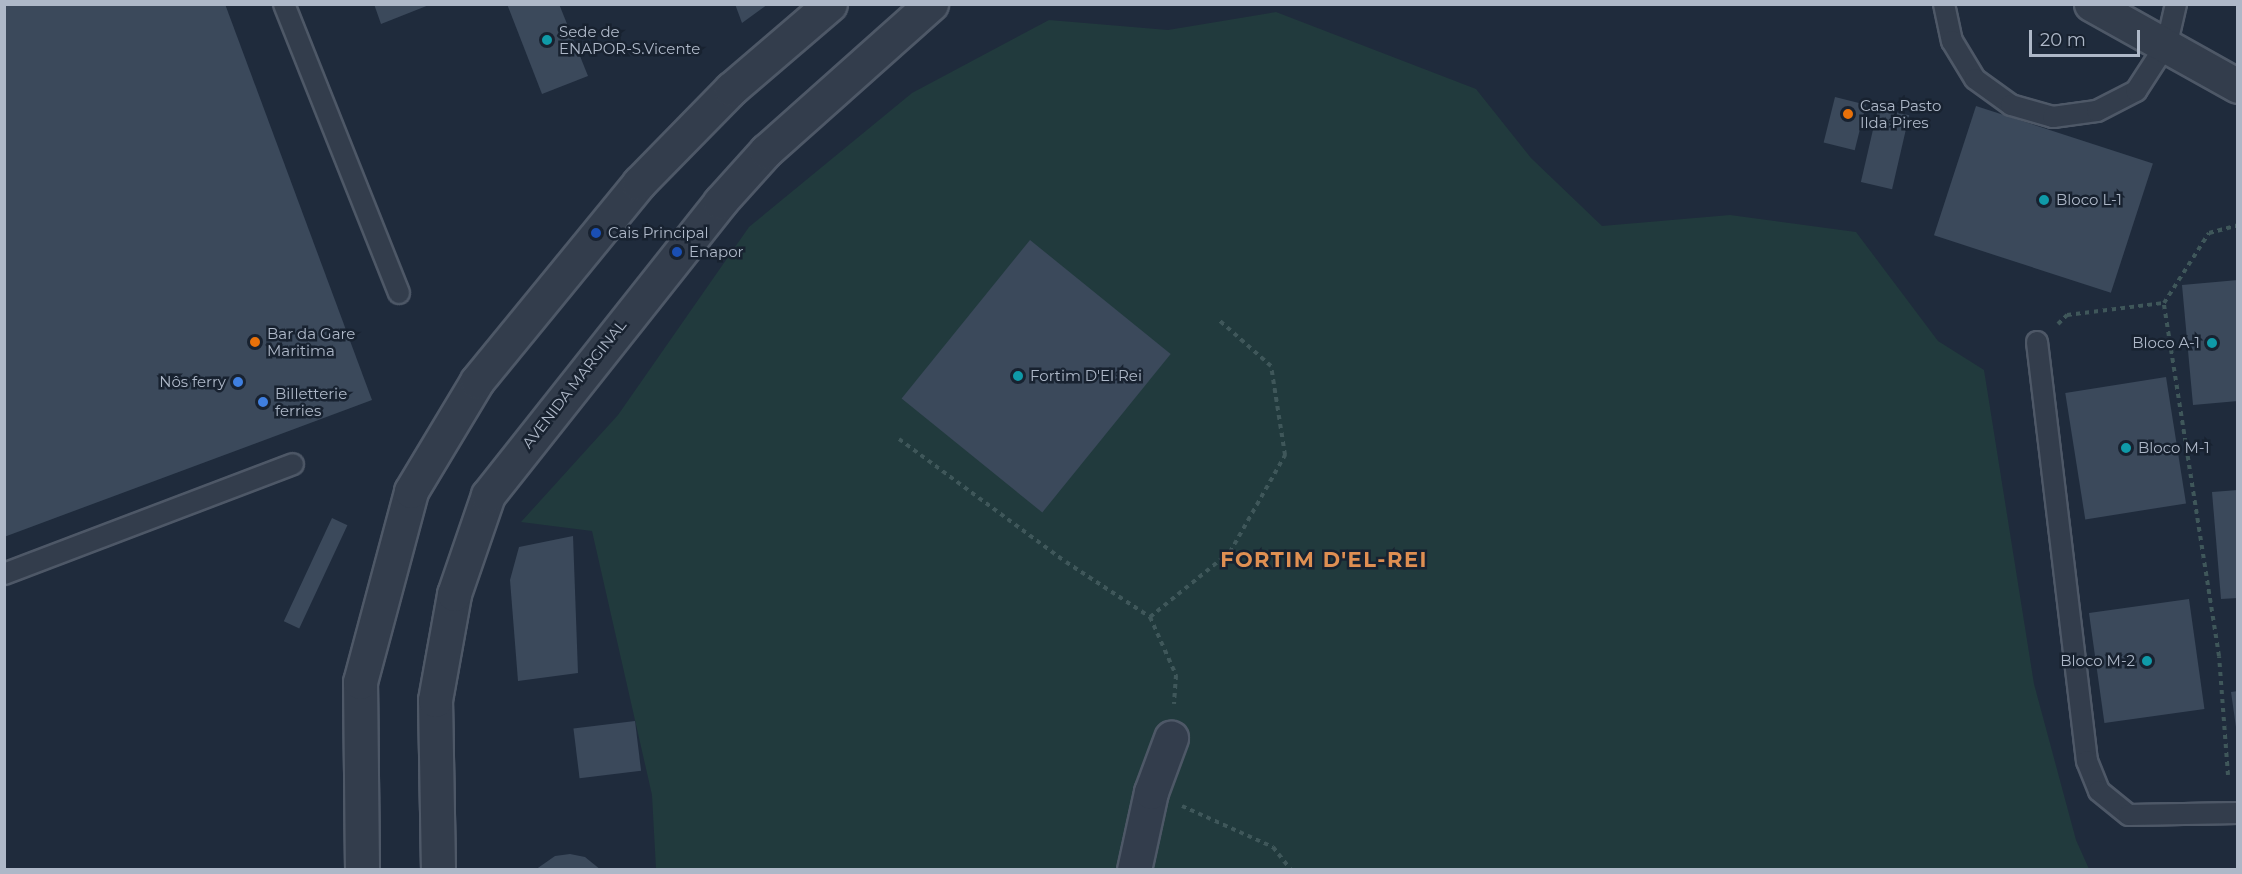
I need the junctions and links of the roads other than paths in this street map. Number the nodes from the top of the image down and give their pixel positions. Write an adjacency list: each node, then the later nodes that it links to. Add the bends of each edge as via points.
1 (284, 4): 9 (lane)
2 (830, 4): 15 (street, via 731,89 639,183 477,381 411,491 360,682)
3 (931, 4): 16 (street, AVENIDA MARGINAL, via 766,151 720,201 488,495 454,594 435,700)
4 (1944, 4): 7 (lane, via 1952,41 1975,79 2011,105 2053,117 2097,111 2136,91)
5 (2091, 4): 7 (street)
6 (2176, 4): 7 (lane)
7 (2167, 43): 8 (street)
8 (2238, 86)
9 (399, 293)
10 (2037, 342): 14 (lane, via 2087,761 2098,791 2129,815)
11 (293, 464): 12 (lane)
12 (4, 574)
13 (1171, 738): 17 (street, via 1150,792)
14 (2238, 813)
15 (362, 870)
16 (438, 870)
17 (1134, 870)

